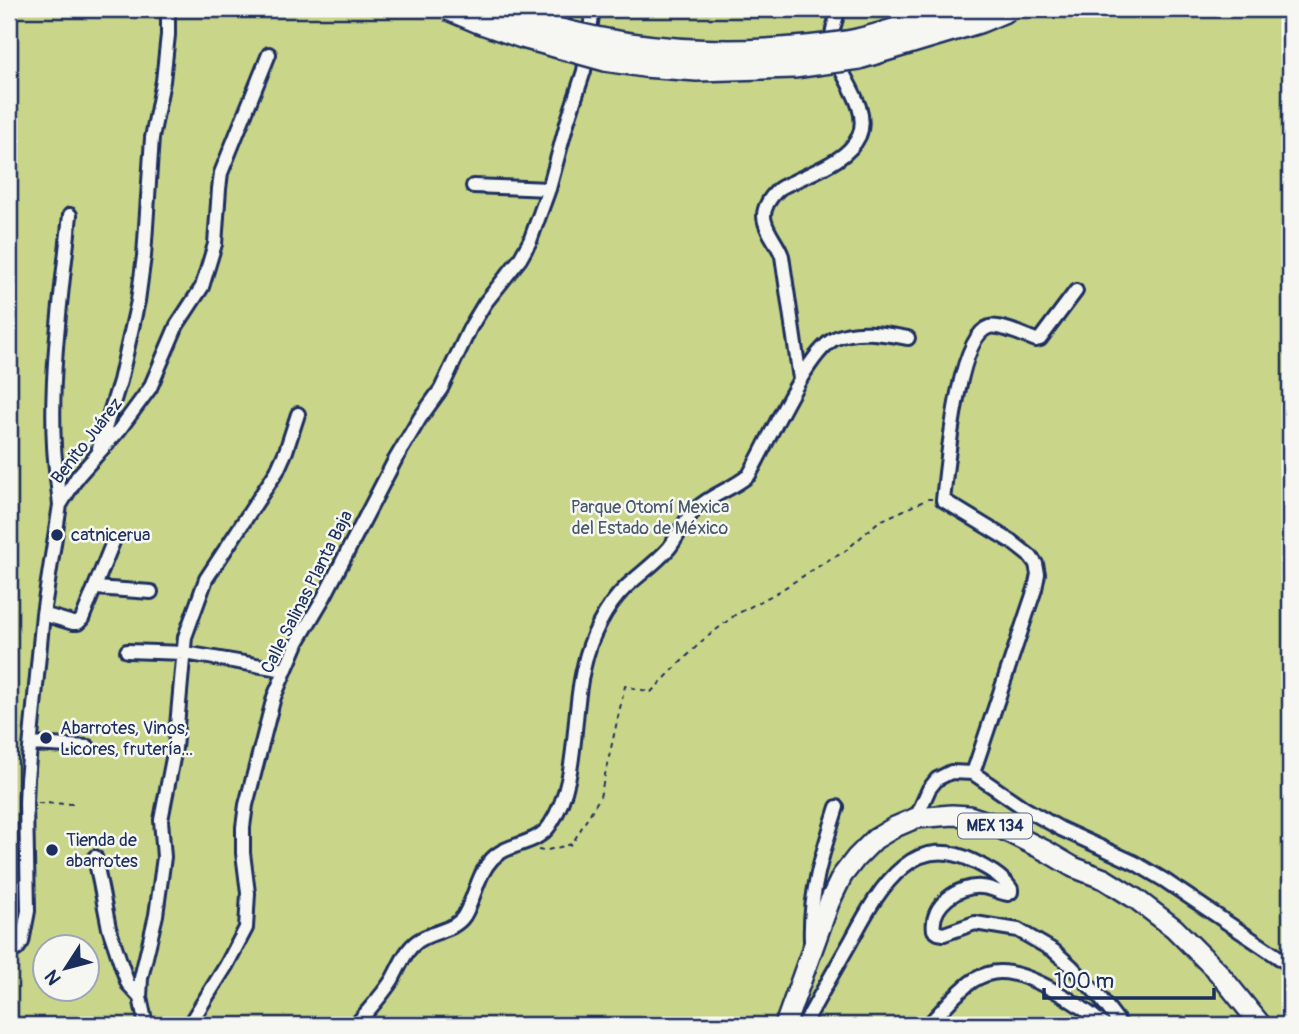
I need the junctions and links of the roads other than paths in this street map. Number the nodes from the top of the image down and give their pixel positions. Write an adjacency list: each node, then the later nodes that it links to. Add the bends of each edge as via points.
1 (168, 9): 18 (street, via 138,301 120,381)
2 (448, 9): 8 (highway, bridge, via 592,56 697,70 794,67 859,58)
3 (489, 9): 7 (highway, bridge, via 570,33 698,51 845,42)
4 (559, 9): 10 (street)
5 (593, 9): 10 (street, Calle Salinas Planta Baja)
6 (839, 9): 16 (street, via 832,49 855,93 862,122 860,135 852,148 832,162 780,188 765,211 765,223 782,256)
7 (958, 9)
8 (1010, 9)
9 (269, 54): 18 (street, Benito Juárez, via 222,173 215,243 202,287 177,325 150,387)
10 (584, 71): 12 (street, Calle Salinas Planta Baja)
11 (473, 186): 12 (street)
12 (549, 188): 26 (street, Calle Salinas Planta Baja, via 530,241 470,328)
13 (70, 215): 19 (street, via 54,411)
14 (1076, 291): 29 (street, via 1040,339 993,326 983,330 970,348 960,384 943,500 1031,556 1038,574)
15 (908, 338): 16 (street, via 862,333 832,340)
16 (800, 379): 39 (street, via 749,475 694,511 670,547 607,610 584,665 568,778 551,824 541,835 502,850 490,860 456,926 410,947)
17 (298, 414): 25 (street, via 277,471 206,579 185,638)
18 (96, 455): 19 (street, Benito Juárez)
19 (60, 505): 23 (street, Benito Juárez)
20 (113, 541): 21 (street)
21 (96, 588): 22 (street); 23 (street, via 78,622)
22 (151, 592)
23 (43, 614): 27 (street, Benito Juárez)
24 (127, 652): 25 (street)
25 (185, 653): 26 (street); 36 (street, via 175,748 160,820 164,858)
26 (285, 670): 37 (street, Calle Salinas Planta Baja, via 246,805 246,928)
27 (31, 744): 28 (street); 34 (street, Benito Juárez, via 26,803 28,911 22,942)
28 (88, 747)
29 (972, 773): 31 (street, via 951,772 937,779); 35 (street, via 1061,829 1164,880)
30 (837, 807): 33 (street, via 814,890)
31 (916, 818): 33 (main road, MEX 134, via 875,839 842,876); 45 (main road, MEX 134, via 969,817 1104,879 1174,928)
32 (95, 857): 36 (street, via 109,928 128,984)
33 (812, 952): 40 (main road, MEX 134)
34 (9, 953)
35 (1290, 965)
36 (140, 997): 38 (street)
37 (191, 1024)
38 (146, 1025)
39 (356, 1025)
40 (785, 1025)
41 (804, 1025): 44 (street, via 879,893 903,867 936,852 970,860 1012,889 1008,894 981,887 961,890 948,897 938,911 934,930 944,934 975,923 1018,930 1072,967)
42 (928, 1025): 43 (street, via 974,980 1000,972 1058,992)
43 (1104, 1025)
44 (1121, 1025)
45 (1261, 1025)

